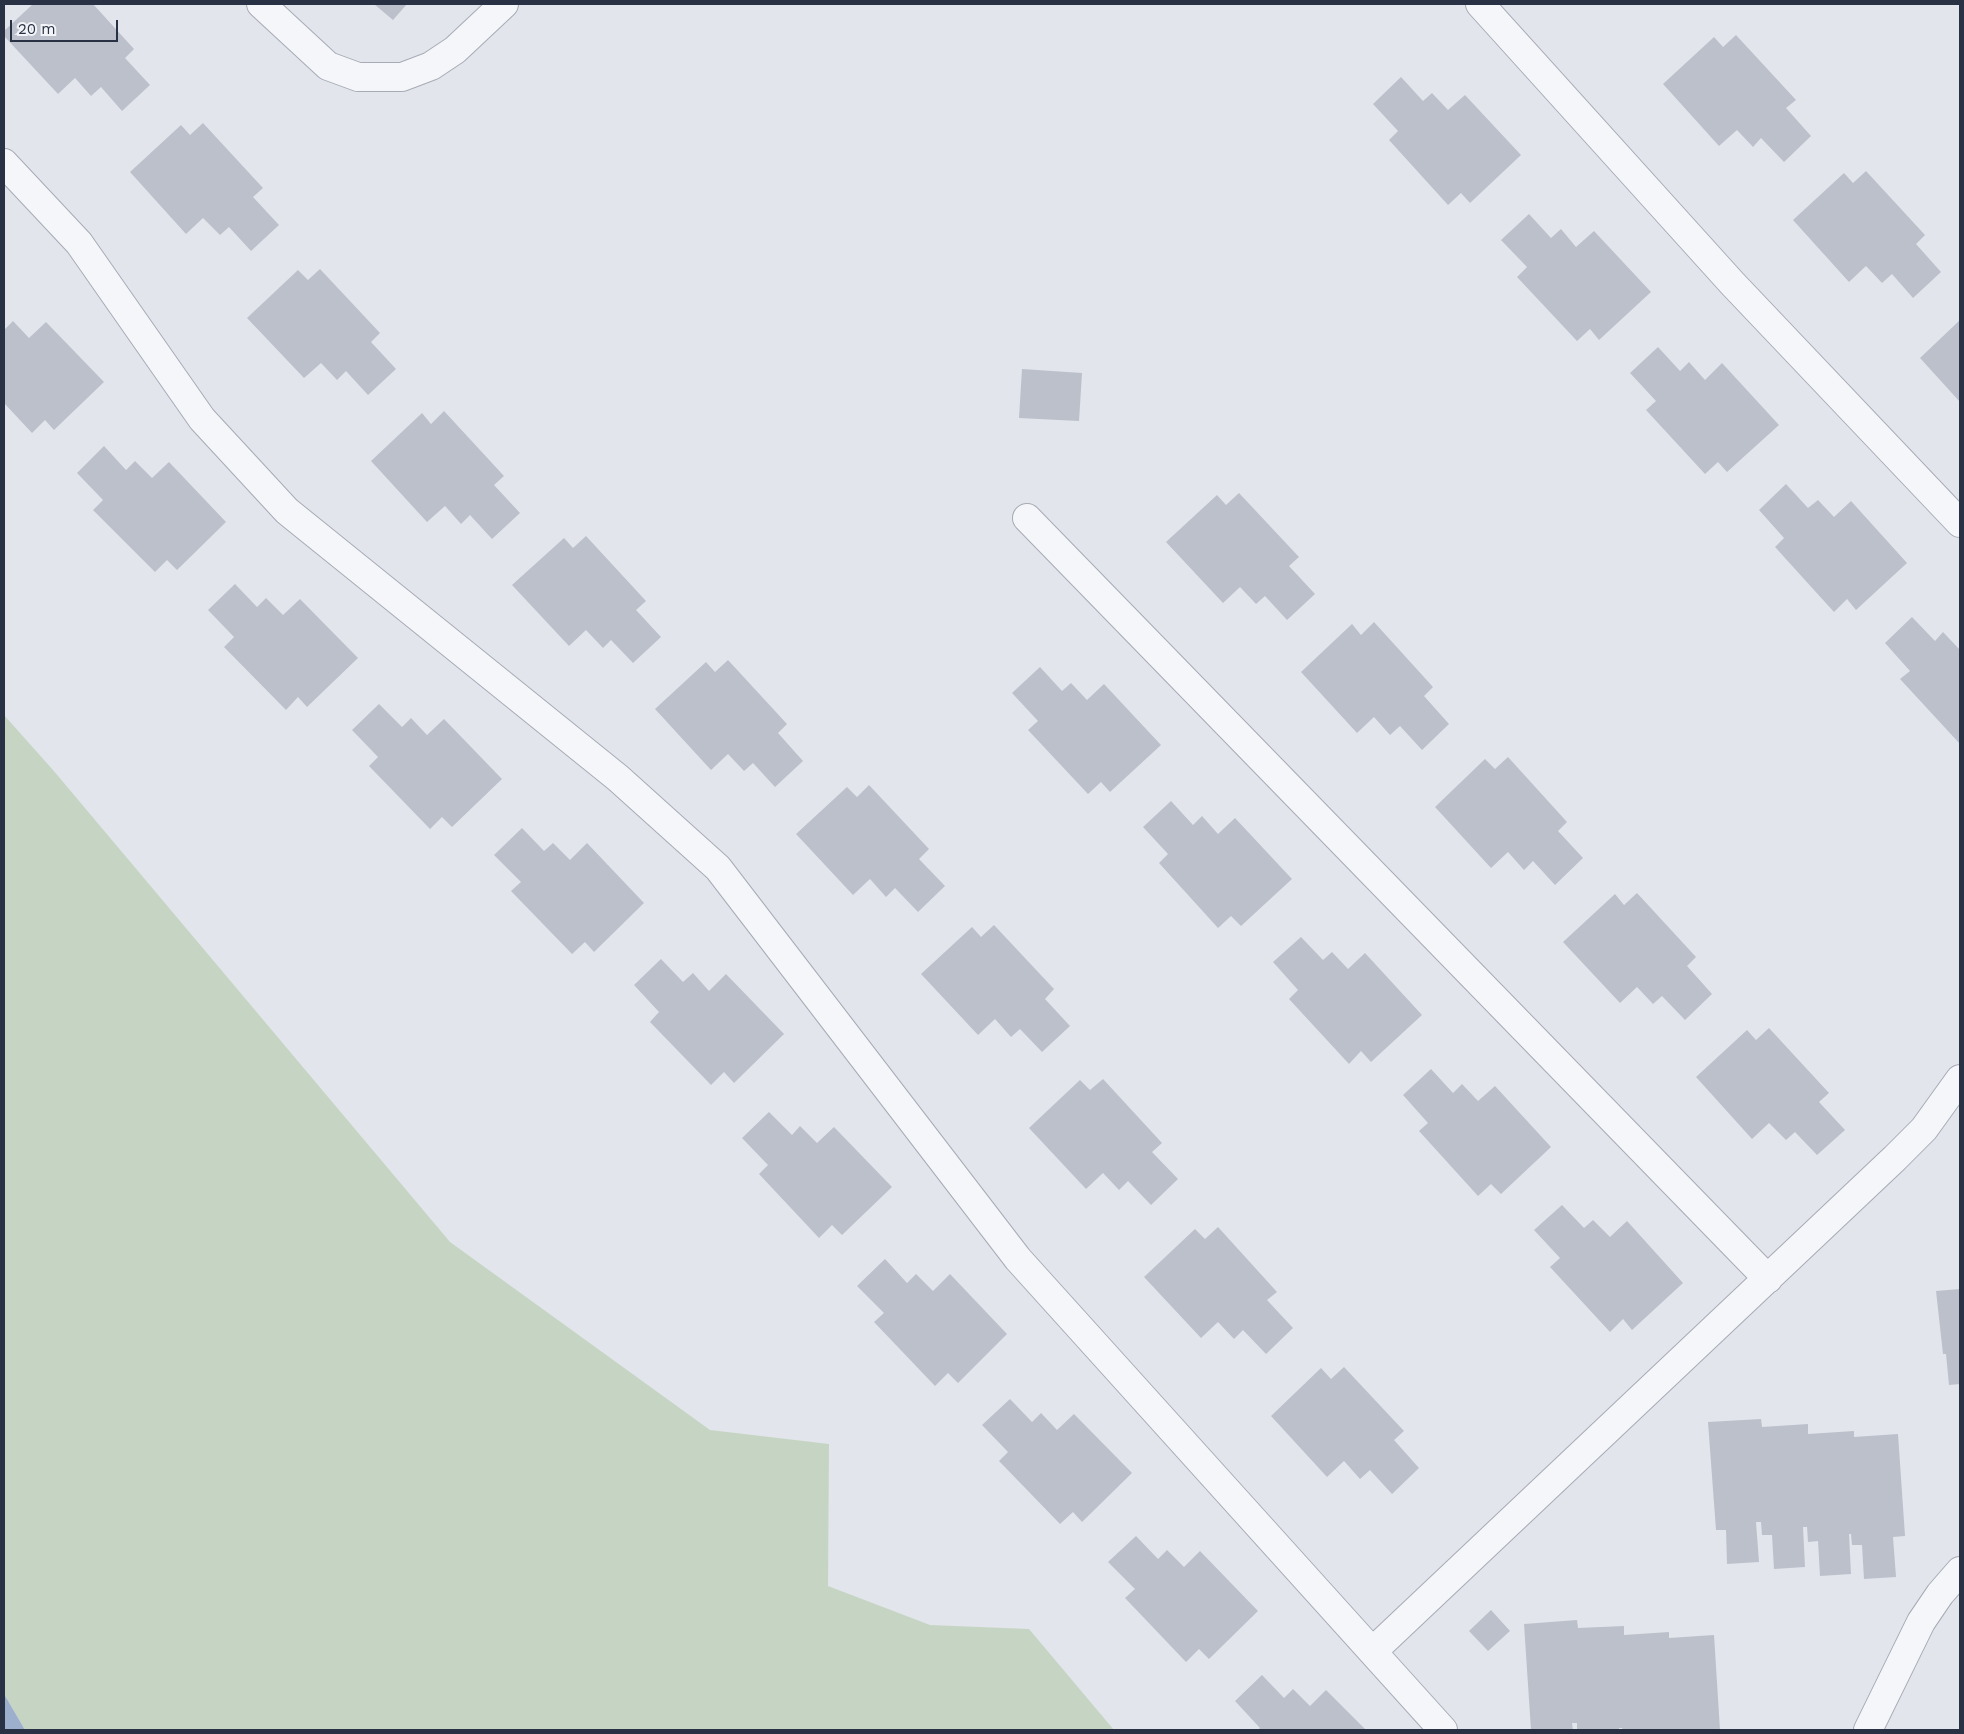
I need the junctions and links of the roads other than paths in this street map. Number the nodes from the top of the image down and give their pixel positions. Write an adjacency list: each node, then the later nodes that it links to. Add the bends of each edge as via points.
1 (261, 4): 2 (street, via 328,66 358,77 402,77 431,66 454,50)
2 (504, 4)
3 (1480, 4): 6 (street, via 1732,283)
4 (4, 163): 10 (street, via 79,244 202,419 287,511 618,778 718,868 1018,1260)
5 (1027, 518): 8 (street)
6 (1960, 523)
7 (1960, 1079): 8 (street, via 1924,1129)
8 (1768, 1279): 10 (street)
9 (1960, 1571): 12 (street, via 1921,1622)
10 (1373, 1651): 11 (street)
11 (1443, 1730)
12 (1868, 1730)

